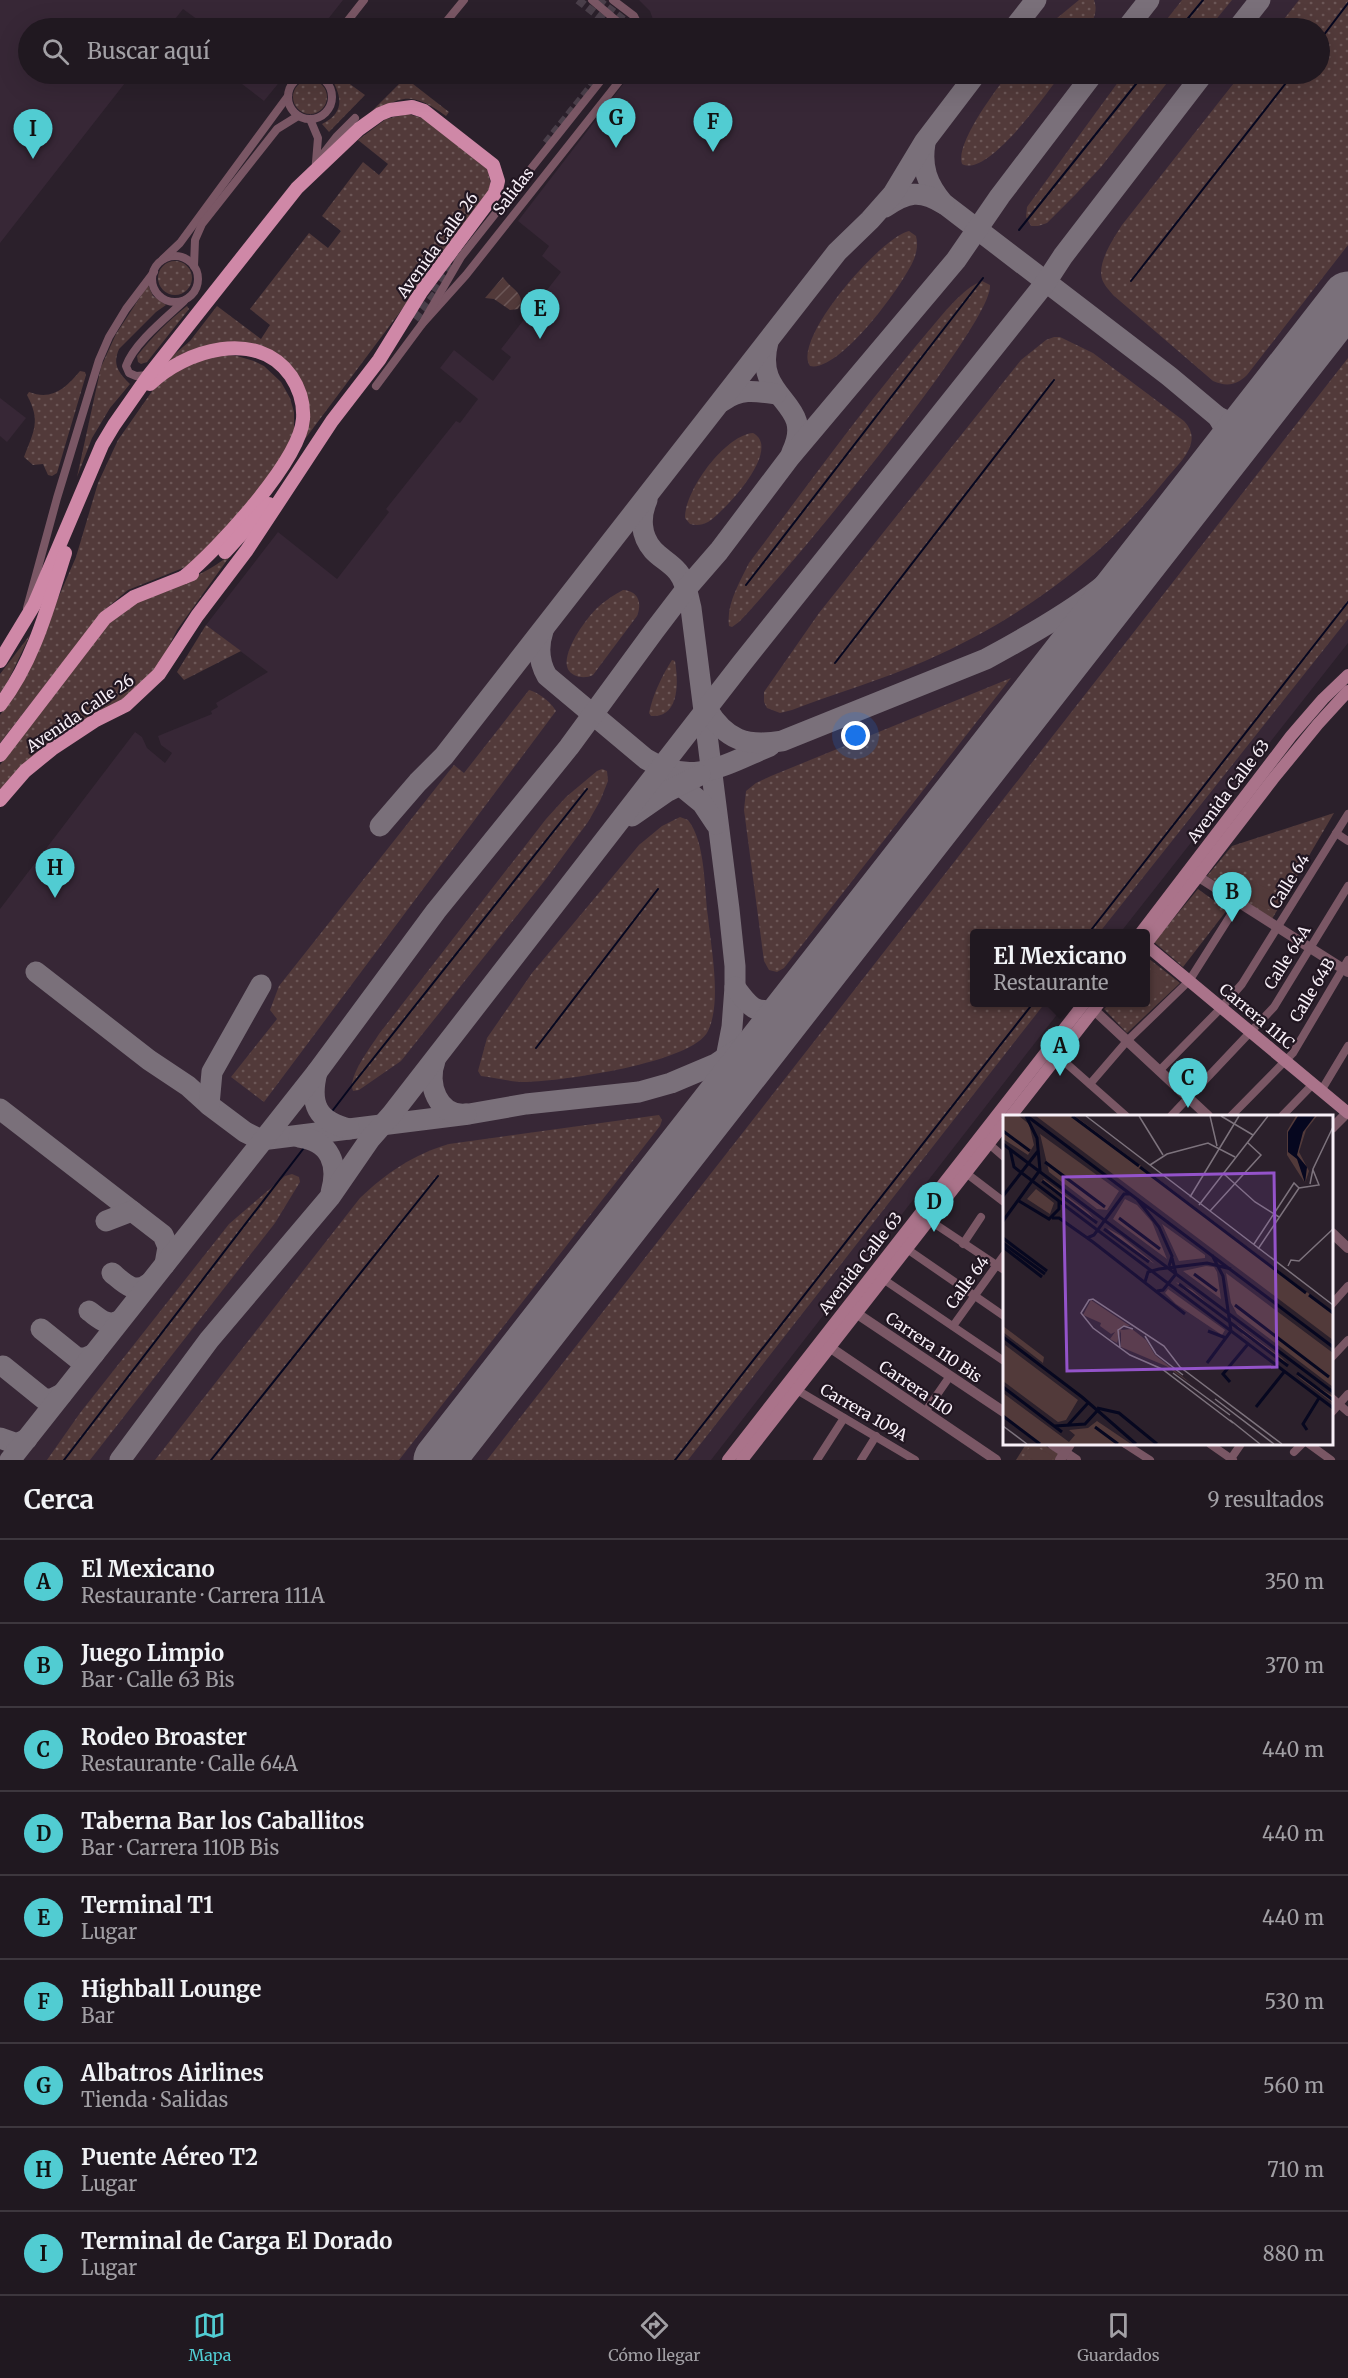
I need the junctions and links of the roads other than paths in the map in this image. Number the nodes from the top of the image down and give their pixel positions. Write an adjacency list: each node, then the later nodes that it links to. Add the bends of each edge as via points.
1 (364, 0): 5 (street)
2 (464, 0): 6 (street)
3 (592, 0): 7 (street)
4 (613, 0): 8 (street)
5 (350, 18)
6 (449, 18)
7 (613, 18)
8 (635, 18)
9 (292, 84): 13 (street)
10 (329, 84): 16 (street, via 332,104 323,115)
11 (598, 84): 23 (street, Salidas, bridge, via 461,257)
12 (617, 84): 23 (street, Salidas, bridge, via 466,275)
13 (288, 96): 14 (street); 19 (street, via 180,243)
14 (298, 116): 16 (street); 20 (street, via 277,129 202,224 195,240)
15 (355, 118): 17 (street)
16 (310, 119): 17 (street, via 318,138)
17 (316, 163): 18 (street)
18 (297, 188): 24 (main road, Avenida Calle 26); 28 (main road, Avenida Calle 26, via 369,121 404,107 424,111 451,130 489,160 498,181 495,193 421,292 379,360)
19 (163, 259): 20 (street, via 183,257); 21 (street)
20 (194, 266): 22 (street, via 196,288)
21 (154, 272): 22 (street, via 152,279 158,294 171,302); 30 (street, Avenida Calle 26, via 126,309 99,360)
22 (186, 300): 24 (street, via 144,341 126,366 136,376)
23 (422, 324): 25 (street, Salidas)
24 (149, 375): 26 (main road, Avenida Calle 26)
25 (376, 387)
26 (125, 408): 27 (main road, Avenida Calle 26, via 106,436); 29 (main road, via 154,379 175,365 197,354 221,349 268,356 285,369 299,391 303,419 288,459 218,546)
27 (92, 468): 30 (main road, Avenida Calle 26); 34 (main road, Avenida Calle 26, via 35,643 20,676)
28 (297, 472): 29 (main road, Avenida Calle 26, via 220,557); 36 (main road, Avenida Calle 26, via 152,683 126,705 59,743 25,771)
29 (184, 577): 35 (main road, Avenida Calle 26, via 134,597 105,618)
30 (21, 628): 31 (main road, Avenida Calle 26)
31 (0, 661)
32 (1348, 675): 40 (main road, Avenida Calle 63, via 1291,736)
33 (1348, 691): 40 (main road, Avenida Calle 63)
34 (0, 705)
35 (0, 755)
36 (0, 800)
37 (1348, 814): 38 (street, Calle 64)
38 (1336, 833): 39 (street); 43 (street, Calle 64)
39 (1348, 841)
40 (1194, 873): 42 (street); 44 (main road, Avenida Calle 63); 45 (main road, Avenida Calle 63)
41 (1348, 886): 47 (street, Calle 64A)
42 (1239, 902): 43 (street); 49 (street)
43 (1278, 927): 47 (street); 53 (street, Calle 64, via 1242,984)
44 (1144, 929)
45 (1150, 938)
46 (1150, 947): 49 (main road, Carrera 111C)
47 (1311, 948): 48 (street); 54 (street, Calle 64A, via 1274,1007)
48 (1346, 967): 58 (street, Calle 64B)
49 (1189, 981): 53 (main road, Carrera 111C); 55 (street)
50 (1091, 1007): 64 (main road, Avenida Calle 63)
51 (1092, 1007): 57 (main road, Avenida Calle 63)
52 (1095, 1007): 55 (street)
53 (1221, 1008): 54 (main road, Carrera 111C); 59 (street, Calle 64)
54 (1251, 1033): 58 (main road, Carrera 111C); 62 (street, Calle 64A)
55 (1127, 1041): 59 (street); 60 (street)
56 (1348, 1046): 61 (street)
57 (1058, 1056): 60 (street); 65 (main road, Avenida Calle 63)
58 (1286, 1061): 61 (main road, Carrera 111C); 69 (street, Calle 64B)
59 (1159, 1071): 62 (street)
60 (1090, 1084): 66 (street)
61 (1317, 1088): 63 (main road, Carrera 111C); 70 (street)
62 (1188, 1098): 67 (street, Calle 64A); 68 (street)
63 (1348, 1113): 73 (street)
64 (1006, 1115)
65 (1013, 1115)
66 (1125, 1115)
67 (1172, 1115)
68 (1207, 1115)
69 (1232, 1115)
70 (1283, 1115)
71 (1003, 1119): 89 (main road, Avenida Calle 63)
72 (1003, 1127): 74 (main road, Avenida Calle 63)
73 (1333, 1127)
74 (989, 1144): 75 (street); 76 (main road, Avenida Calle 63)
75 (1003, 1155)
76 (966, 1173): 77 (street); 79 (main road, Avenida Calle 63)
77 (1003, 1201)
78 (981, 1217): 81 (street)
79 (929, 1220): 81 (street); 83 (main road, Avenida Calle 63)
80 (1334, 1239): 82 (street)
81 (963, 1244): 84 (street)
82 (1348, 1248)
83 (907, 1249): 85 (main road, Avenida Calle 63); 87 (street)
84 (1001, 1268): 87 (street, Calle 64)
85 (883, 1279): 89 (main road, Avenida Calle 63); 91 (street)
86 (1348, 1286): 88 (street)
87 (975, 1296): 90 (street); 91 (street, Calle 64)
88 (1333, 1303)
89 (852, 1310): 93 (main road, Avenida Calle 63); 96 (street, Carrera 110 Bis)
90 (1003, 1315)
91 (953, 1326): 95 (street)
92 (1348, 1340): 94 (street)
93 (825, 1344): 97 (main road, Avenida Calle 63); 101 (street, Carrera 110); 113 (main road, Avenida Calle 63)
94 (1333, 1357)
95 (1003, 1360)
96 (951, 1376): 100 (street, Carrera 110 Bis); 101 (street)
97 (797, 1390): 103 (street, Carrera 109A); 114 (main road, Avenida Calle 63)
98 (1348, 1394): 99 (street)
99 (1334, 1405): 102 (street)
100 (1003, 1411)
101 (925, 1412): 117 (street, Carrera 110)
102 (1348, 1412)
103 (844, 1418): 104 (street, Carrera 109A); 115 (street)
104 (876, 1436): 112 (street, Carrera 109A); 116 (street)
105 (1128, 1445): 119 (street)
106 (1213, 1445): 120 (street)
107 (1240, 1445): 120 (street)
108 (1300, 1445): 111 (street)
109 (1312, 1445): 121 (street)
110 (1065, 1452): 118 (street)
111 (1294, 1452)
112 (909, 1458)
113 (728, 1460)
114 (742, 1460)
115 (817, 1460)
116 (861, 1460)
117 (996, 1460)
118 (1076, 1460)
119 (1150, 1460)
120 (1232, 1460)
121 (1331, 1460)

